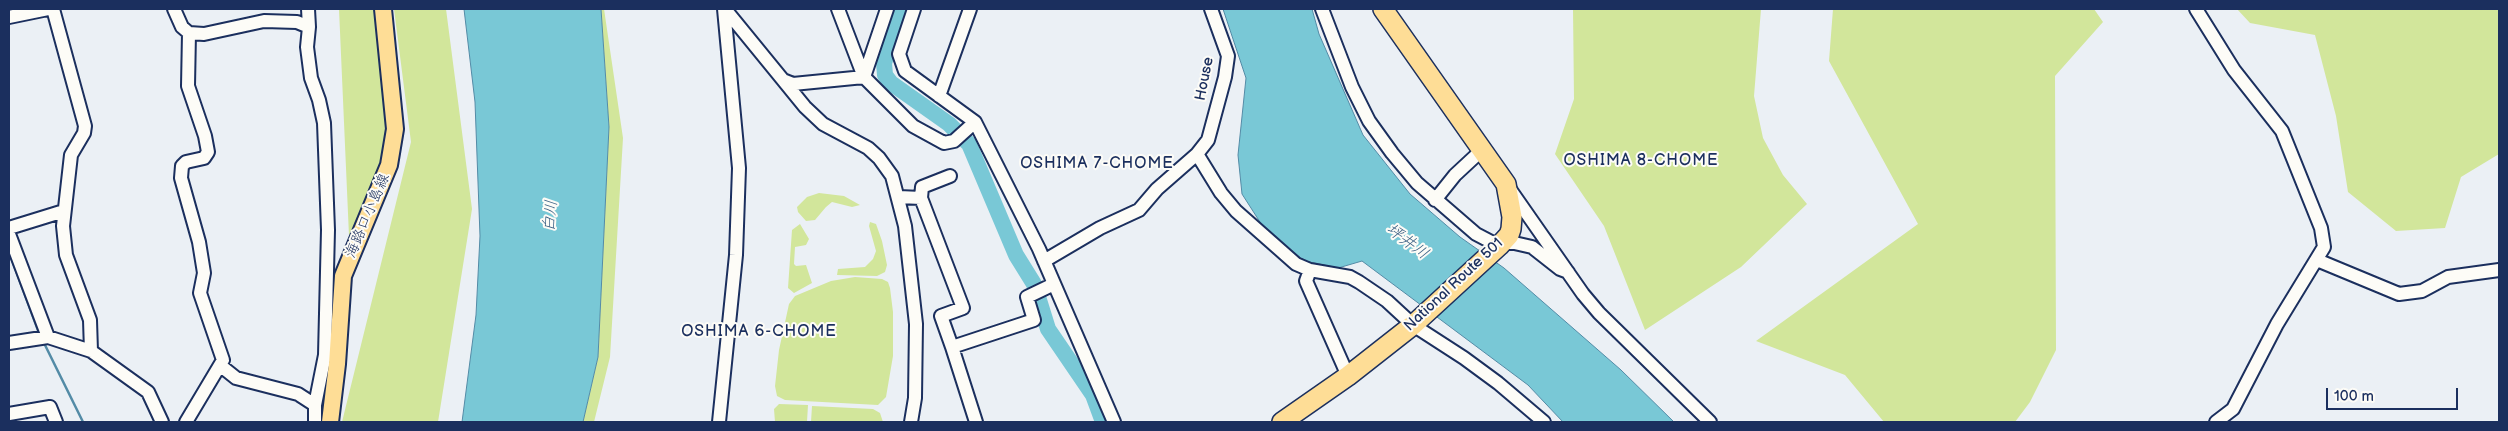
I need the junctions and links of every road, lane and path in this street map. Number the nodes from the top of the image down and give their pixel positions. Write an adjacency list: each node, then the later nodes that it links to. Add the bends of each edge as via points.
1 (48, 9): 15 (street)
2 (53, 9): 29 (street, via 85,126 71,155)
3 (174, 9): 17 (street, via 182,27)
4 (308, 9): 16 (street)
5 (383, 9): 52 (main road, 海路口小島線, via 395,129 389,165 343,276)
6 (725, 9): 19 (street); 53 (street, via 739,168 736,255)
7 (838, 9): 18 (street)
8 (887, 9): 18 (street)
9 (914, 9): 20 (street, via 899,54 905,71)
10 (970, 9): 20 (street)
11 (1211, 9): 23 (street, House, via 1228,56 1226,76 1208,140)
12 (1322, 9): 28 (street, via 1352,87 1369,121 1392,153)
13 (1383, 9): 22 (highway, National Route 501)
14 (2196, 9): 33 (street, via 2234,70 2286,140 2321,228 2324,247)
15 (9, 18)
16 (309, 27): 17 (street, via 296,22 264,21 204,34); 46 (street, via 307,48 311,78 324,123 328,230 325,355)
17 (189, 33): 44 (street, via 188,86 208,152 204,158 186,162 182,166 181,178 199,242 204,273 200,293 223,360)
18 (864, 77): 19 (street, via 793,84); 21 (street, via 913,126 944,142 954,141)
19 (783, 80): 26 (street, via 824,124 868,148 879,158 892,176)
20 (939, 96): 21 (street)
21 (975, 122): 34 (street)
22 (1483, 149): 25 (highway, National Route 501); 28 (street, via 1454,175)
23 (1197, 154): 34 (street, House, via 1157,189 1139,210 1100,228); 35 (street, via 1236,211 1296,264)
24 (950, 176): 27 (street, via 922,187)
25 (1506, 184): 32 (highway, National Route 501, via 1511,229); 37 (street)
26 (899, 197): 27 (street); 54 (street, via 916,324 916,398)
27 (921, 198): 42 (street, via 963,308 941,316)
28 (1435, 200): 32 (street)
29 (64, 210): 30 (street); 43 (street, via 66,255 90,320)
30 (9, 228)
31 (9, 234): 40 (street)
32 (1497, 247): 37 (street, via 1510,242 1532,247); 39 (highway, National Route 501)
33 (2316, 260): 36 (street, via 2399,294 2422,291 2448,278); 60 (street, via 2277,324 2232,409)
34 (1044, 261): 38 (street)
35 (1310, 270): 39 (street, via 1350,277); 45 (street, via 1306,281)
36 (2499, 270)
37 (1568, 272): 59 (street, via 1599,313)
38 (1054, 284): 42 (street, via 1027,297 1034,320); 56 (street)
39 (1415, 323): 45 (highway, National Route 501); 58 (street)
40 (48, 337): 41 (street); 43 (street)
41 (9, 344)
42 (952, 347): 55 (street)
43 (91, 351): 49 (street, via 148,392)
44 (221, 366): 46 (street, via 236,378 298,394); 50 (street)
45 (1348, 376): 57 (highway, National Route 501)
46 (315, 405): 51 (street)
47 (9, 414): 48 (street, via 50,407)
48 (56, 422)
49 (162, 422)
50 (186, 422)
51 (315, 422)
52 (330, 422)
53 (719, 422)
54 (911, 422)
55 (976, 422)
56 (1114, 422)
57 (1282, 422)
58 (1544, 422)
59 (1710, 422)
60 (2216, 422)

